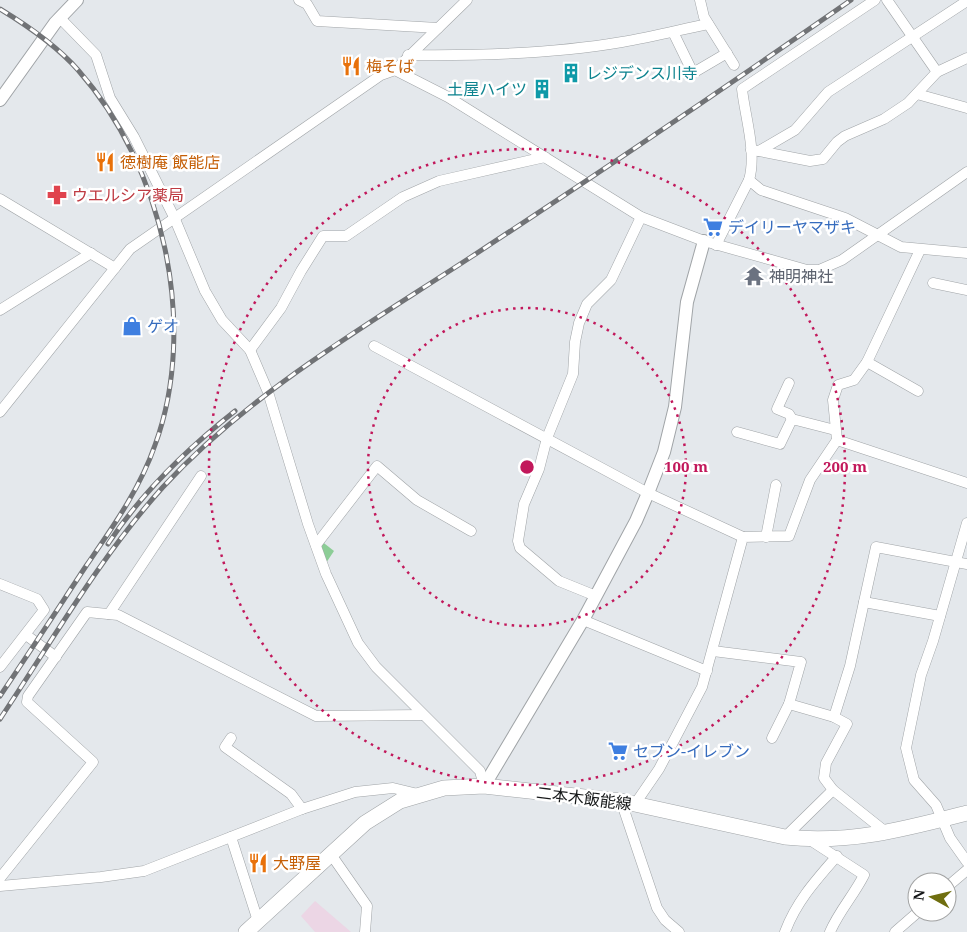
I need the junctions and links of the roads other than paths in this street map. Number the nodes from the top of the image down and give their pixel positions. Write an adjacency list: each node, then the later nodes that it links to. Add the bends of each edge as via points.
1 (77, 0): 8 (street)
2 (299, 0): 10 (street, via 307,4 318,21)
3 (467, 0): 10 (street)
4 (700, 0): 9 (street)
5 (875, 0): 22 (street, via 742,89)
6 (887, 0): 12 (street)
7 (967, 1): 12 (street)
8 (60, 18): 20 (street); 27 (street, via 96,55 110,98)
9 (708, 24): 11 (street); 13 (street)
10 (438, 28): 14 (street)
11 (673, 32): 13 (street, via 693,73); 14 (street, via 527,53)
12 (911, 37): 18 (street); 22 (street, via 828,92 795,130)
13 (726, 53): 16 (street)
14 (408, 55): 17 (street)
15 (967, 58): 18 (street)
16 (734, 65)
17 (395, 70): 23 (street, via 448,97); 27 (street, via 381,75)
18 (937, 72): 19 (street)
19 (917, 94): 21 (street); 22 (street, via 884,119 845,136 823,159 810,161)
20 (0, 100)
21 (967, 108)
22 (755, 151): 25 (street)
23 (545, 157): 28 (street); 39 (street, via 439,181 403,197 346,236 324,236 281,308)
24 (967, 172): 29 (street)
25 (749, 180): 29 (street, via 761,190 845,218 869,229); 30 (street)
26 (0, 199): 32 (street)
27 (174, 217): 34 (street, via 130,249); 39 (street, via 205,291 222,320)
28 (641, 217): 30 (street); 47 (street, via 611,280 587,304 575,342 573,374)
29 (876, 236): 30 (street, via 842,260 819,270 807,270); 31 (street, via 900,247)
30 (710, 243): 51 (street, via 687,302 675,408 664,452)
31 (920, 250): 33 (street); 40 (street)
32 (91, 253): 34 (street); 37 (street)
33 (967, 253)
34 (115, 268): 43 (street)
35 (933, 283): 36 (street)
36 (967, 290)
37 (0, 310)
38 (374, 346): 47 (street)
39 (250, 350): 56 (street, via 268,392)
40 (867, 362): 42 (street); 46 (street, via 854,380 838,385 833,400)
41 (788, 383): 44 (street, via 777,409)
42 (918, 391)
43 (0, 412)
44 (792, 419): 45 (street, via 780,444); 46 (street)
45 (737, 432)
46 (836, 435): 49 (street); 54 (street, via 810,480 789,536)
47 (547, 438): 51 (street); 60 (street, via 539,469 524,504 518,545 559,581)
48 (201, 476): 62 (street)
49 (967, 483)
50 (776, 485): 54 (street)
51 (648, 494): 55 (street); 60 (street)
52 (967, 523): 57 (street)
53 (471, 531): 56 (street, via 417,500 377,466)
54 (766, 536): 55 (street)
55 (743, 538): 66 (street)
56 (316, 546): 71 (street, via 358,642 376,667)
57 (956, 561): 58 (street); 61 (street, via 876,547); 63 (street)
58 (967, 564)
59 (0, 584): 65 (street, via 37,600 43,606 44,610)
60 (596, 596): 64 (street)
61 (864, 602): 63 (street); 72 (street, via 850,666)
62 (109, 614): 67 (street, via 87,612); 71 (street, via 118,615 316,716)
63 (940, 616): 81 (street, via 921,675 906,748 914,780 936,805)
64 (584, 620): 69 (street); 75 (street)
65 (26, 635): 67 (street); 68 (street)
66 (713, 652): 69 (street); 70 (street, via 801,662)
67 (56, 657): 90 (street, via 27,702 93,762)
68 (0, 667)
69 (707, 671): 78 (street, via 702,687 659,769)
70 (789, 704): 72 (street); 74 (street)
71 (422, 715): 75 (street, via 480,771)
72 (834, 717): 76 (street, via 847,724 826,763 824,778)
73 (231, 738): 79 (street, via 224,746 291,794)
74 (772, 738)
75 (484, 786): 77 (main road, 二本木飯能線, via 444,788); 78 (main road, 二本木飯能線)
76 (833, 790): 82 (street); 84 (street)
77 (419, 794): 79 (street, via 393,788 372,789); 86 (main road, 二本木飯能線, via 365,823)
78 (628, 803): 84 (main road, 二本木飯能線); 97 (street, via 657,908)
79 (302, 810): 83 (street)
80 (967, 813): 81 (main road, 二本木飯能線)
81 (942, 820): 82 (main road, 二本木飯能線); 88 (street)
82 (887, 833): 85 (main road, 二本木飯能線, via 861,838)
83 (231, 837): 92 (street, via 144,871); 93 (street)
84 (785, 837): 85 (main road, 二本木飯能線)
85 (810, 840): 87 (street)
86 (330, 853): 93 (main road, 二本木飯能線); 96 (street, via 367,906)
87 (837, 856): 98 (street, via 804,896); 99 (street, via 864,875)
88 (967, 862)
89 (967, 870): 91 (street)
90 (0, 878)
91 (957, 878)
92 (0, 886)
93 (258, 921): 95 (main road, 二本木飯能線)
94 (907, 921): 100 (street)
95 (246, 932)
96 (365, 932)
97 (679, 932)
98 (786, 932)
99 (830, 932)
100 (894, 932)

